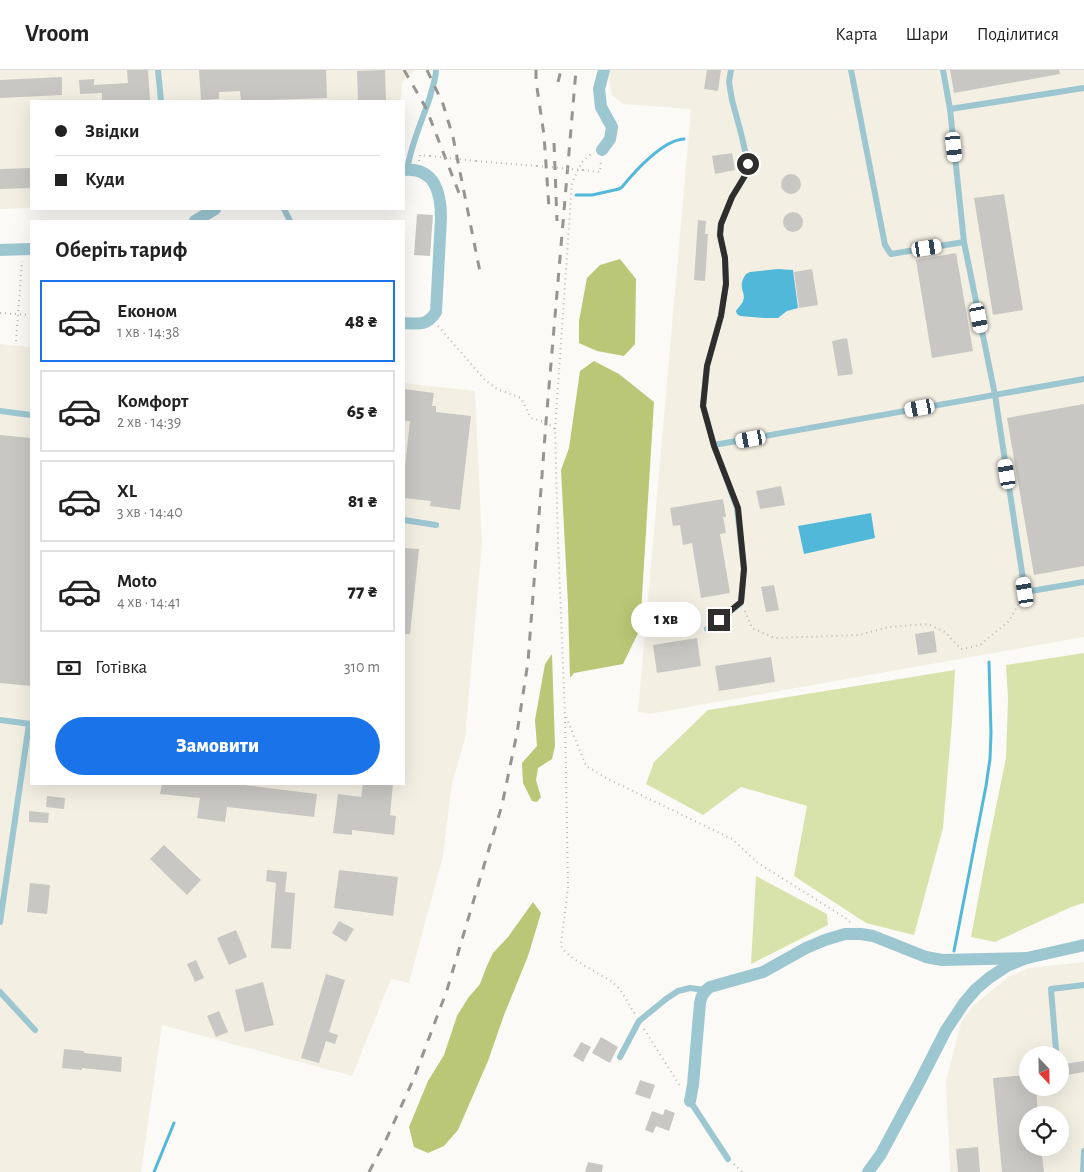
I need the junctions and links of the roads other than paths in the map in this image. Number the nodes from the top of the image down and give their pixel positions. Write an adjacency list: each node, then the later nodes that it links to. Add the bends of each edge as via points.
1 (158, 70): 8 (lane)
2 (436, 70): 11 (lane)
3 (604, 70): 10 (street, via 599,88 601,107 612,127 610,139)
4 (731, 70): 22 (lane, via 732,100 748,164 721,224 726,284 707,366 703,406)
5 (851, 70): 14 (lane, via 885,246 891,254)
6 (943, 70): 9 (lane)
7 (1084, 88): 9 (lane)
8 (161, 100)
9 (950, 110): 14 (lane)
10 (602, 150)
11 (405, 170): 17 (street, via 423,172 434,181 441,204 436,312 424,323)
12 (213, 210): 13 (street)
13 (197, 220)
14 (964, 242): 19 (lane)
15 (27, 249): 16 (street)
16 (0, 250)
17 (405, 322)
18 (1084, 379): 19 (lane)
19 (995, 395): 22 (lane); 25 (lane, via 1025,592)
20 (0, 411): 21 (lane)
21 (30, 415)
22 (714, 446): 26 (lane, via 738,508 744,569 741,602)
23 (405, 520): 24 (lane)
24 (436, 526)
25 (1084, 582)
26 (707, 629)
27 (0, 720): 28 (lane)
28 (30, 724): 29 (lane)
29 (0, 922)
30 (1084, 945): 31 (street)
31 (1027, 958): 33 (street, via 942,960 873,936 844,934 806,948 763,972); 41 (street, via 989,978 964,1003)
32 (1084, 985): 36 (lane, via 1051,989)
33 (705, 990): 37 (lane, via 690,988 666,999 639,1021); 38 (street, via 700,1003)
34 (0, 992): 35 (lane)
35 (35, 1030)
36 (1056, 1046)
37 (620, 1057)
38 (690, 1101): 40 (lane)
39 (1084, 1151): 42 (lane)
40 (728, 1159)
41 (868, 1172)
42 (1083, 1172)

